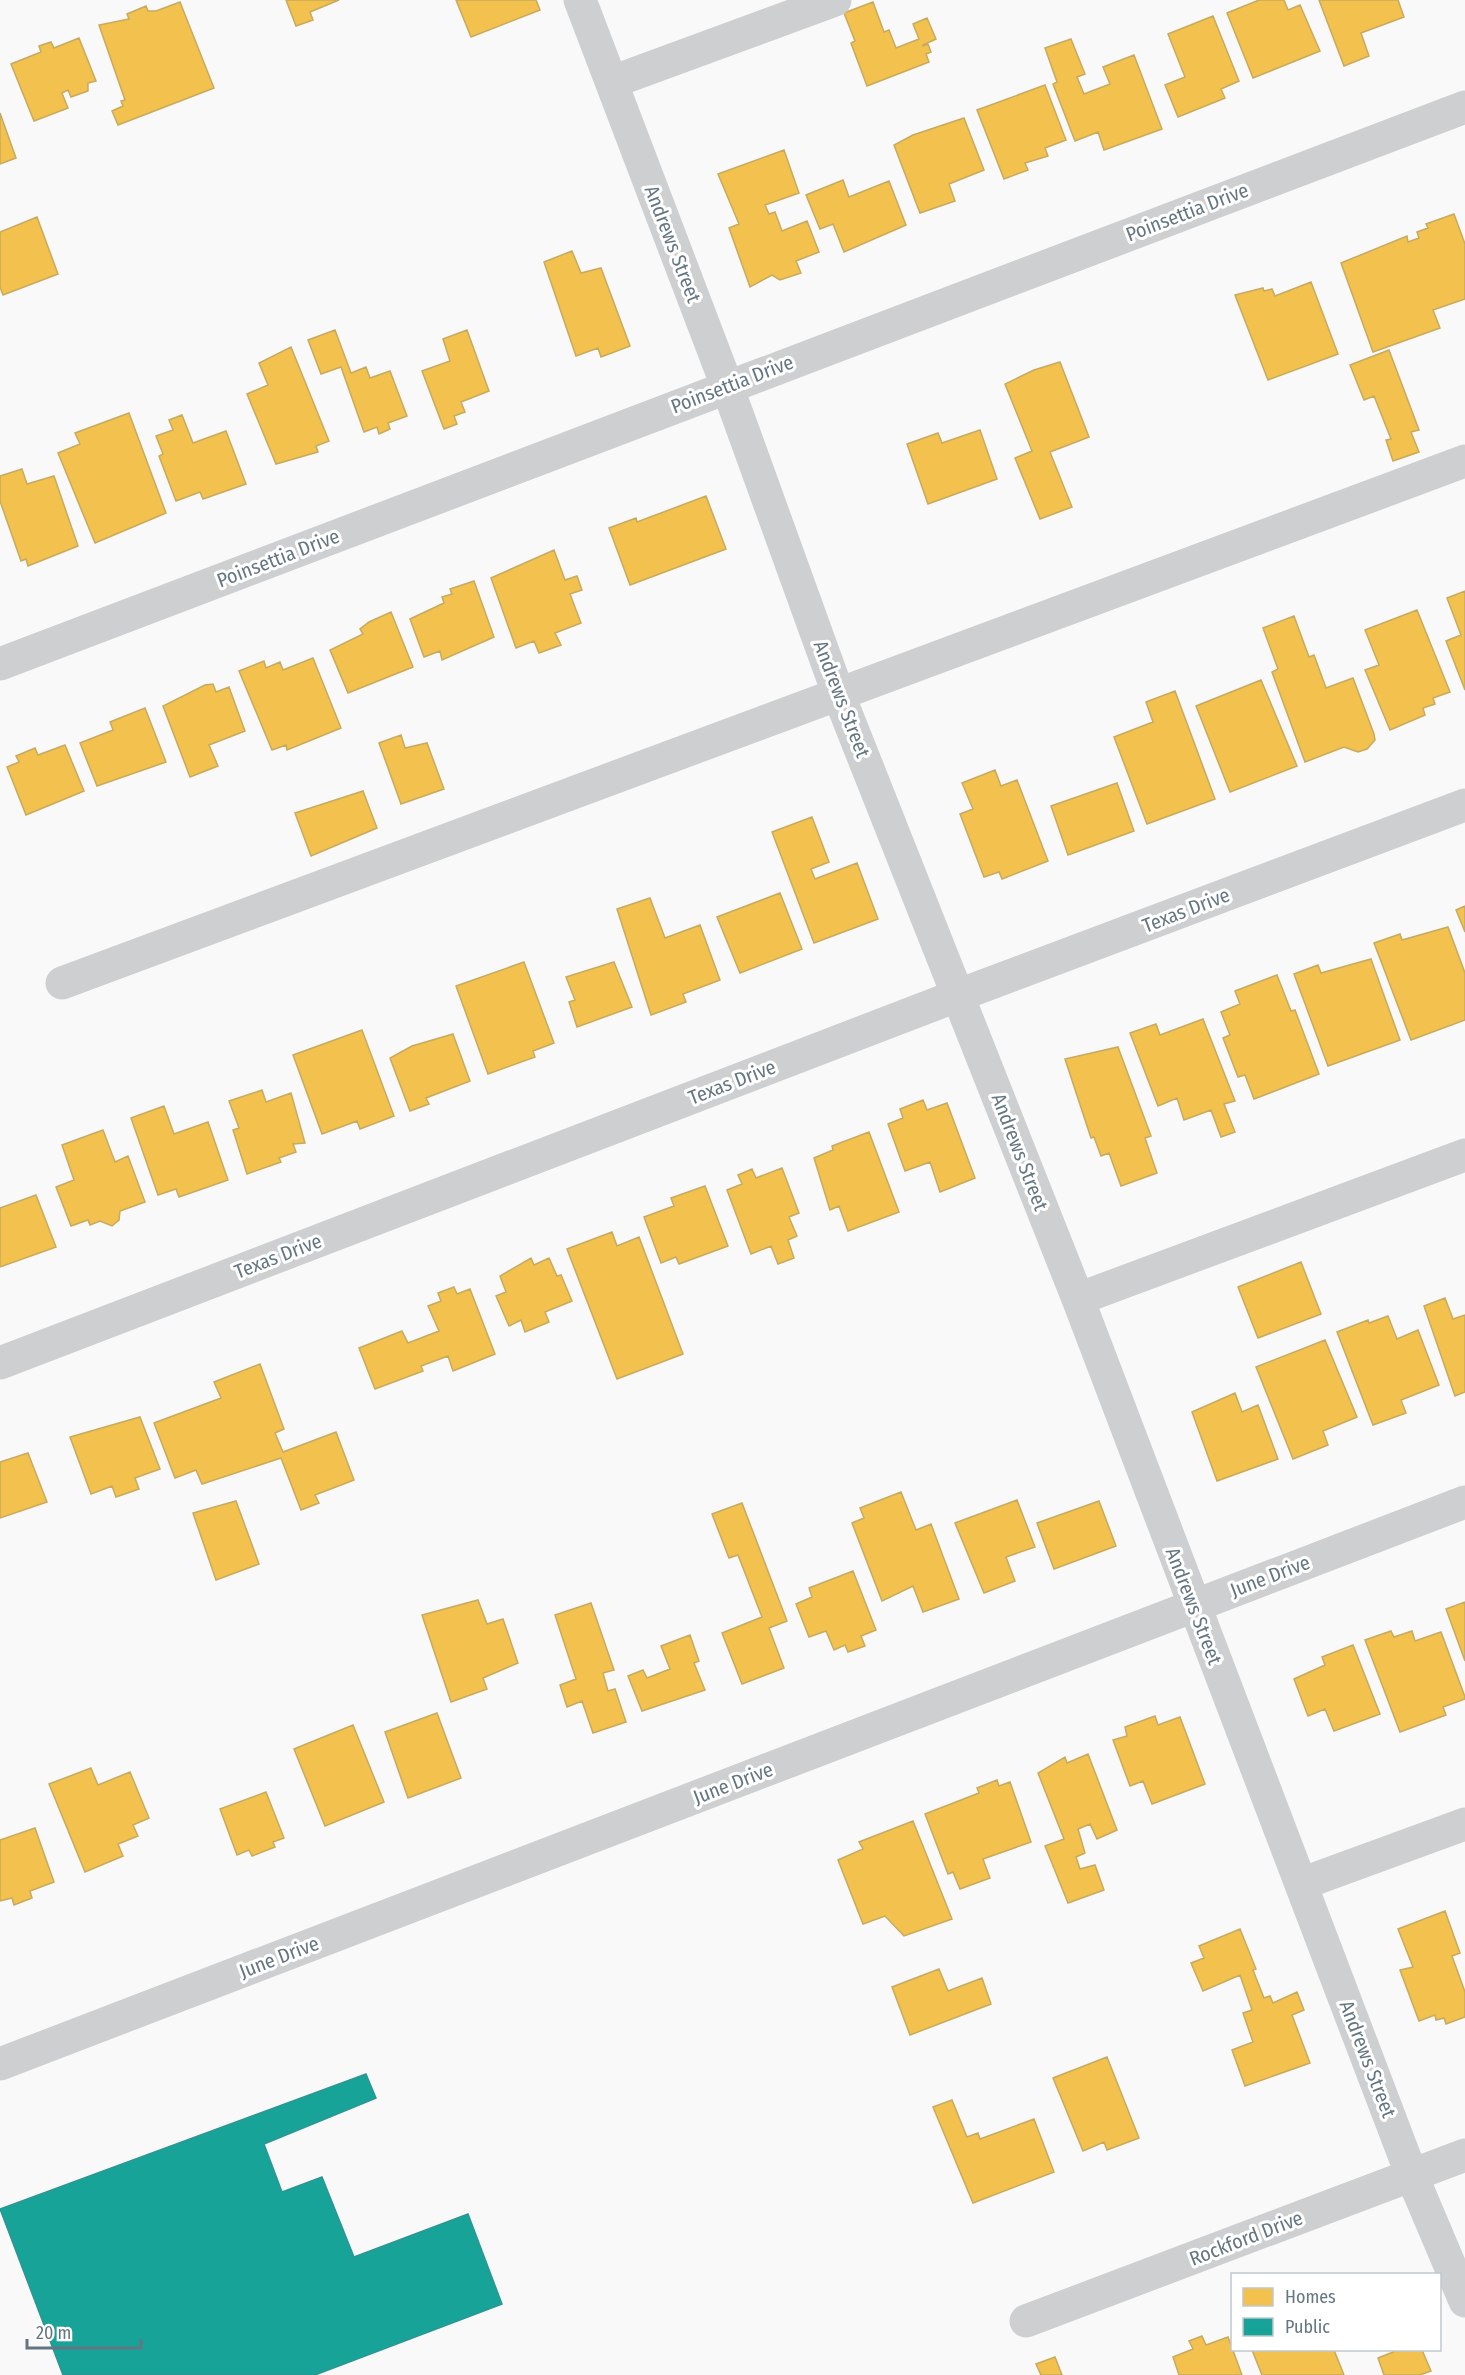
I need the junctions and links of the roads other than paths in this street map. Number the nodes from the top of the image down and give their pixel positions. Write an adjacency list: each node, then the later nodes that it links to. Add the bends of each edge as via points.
1 (580, 0): 3 (street, Andrews Street)
2 (835, 0): 3 (street)
3 (612, 82): 5 (street, Andrews Street)
4 (1465, 107): 5 (street, Poinsettia Drive)
5 (727, 386): 7 (street, Poinsettia Drive); 8 (street, Andrews Street)
6 (1465, 461): 8 (street)
7 (0, 664)
8 (838, 693): 10 (street); 11 (street, Andrews Street)
9 (1465, 805): 11 (street, Texas Drive)
10 (62, 983)
11 (959, 994): 13 (street, Andrews Street); 14 (street, Texas Drive)
12 (1465, 1155): 13 (street)
13 (1078, 1299): 16 (street, Andrews Street)
14 (0, 1363)
15 (1465, 1502): 16 (street, June Drive)
16 (1193, 1605): 18 (street, Andrews Street); 19 (street, June Drive)
17 (1465, 1824): 18 (street)
18 (1300, 1884): 21 (street, Andrews Street)
19 (0, 2064)
20 (1465, 2155): 21 (street, Rockford Drive)
21 (1412, 2176): 22 (street, Andrews Street); 23 (street, Rockford Drive)
22 (1465, 2301)
23 (1026, 2320)

